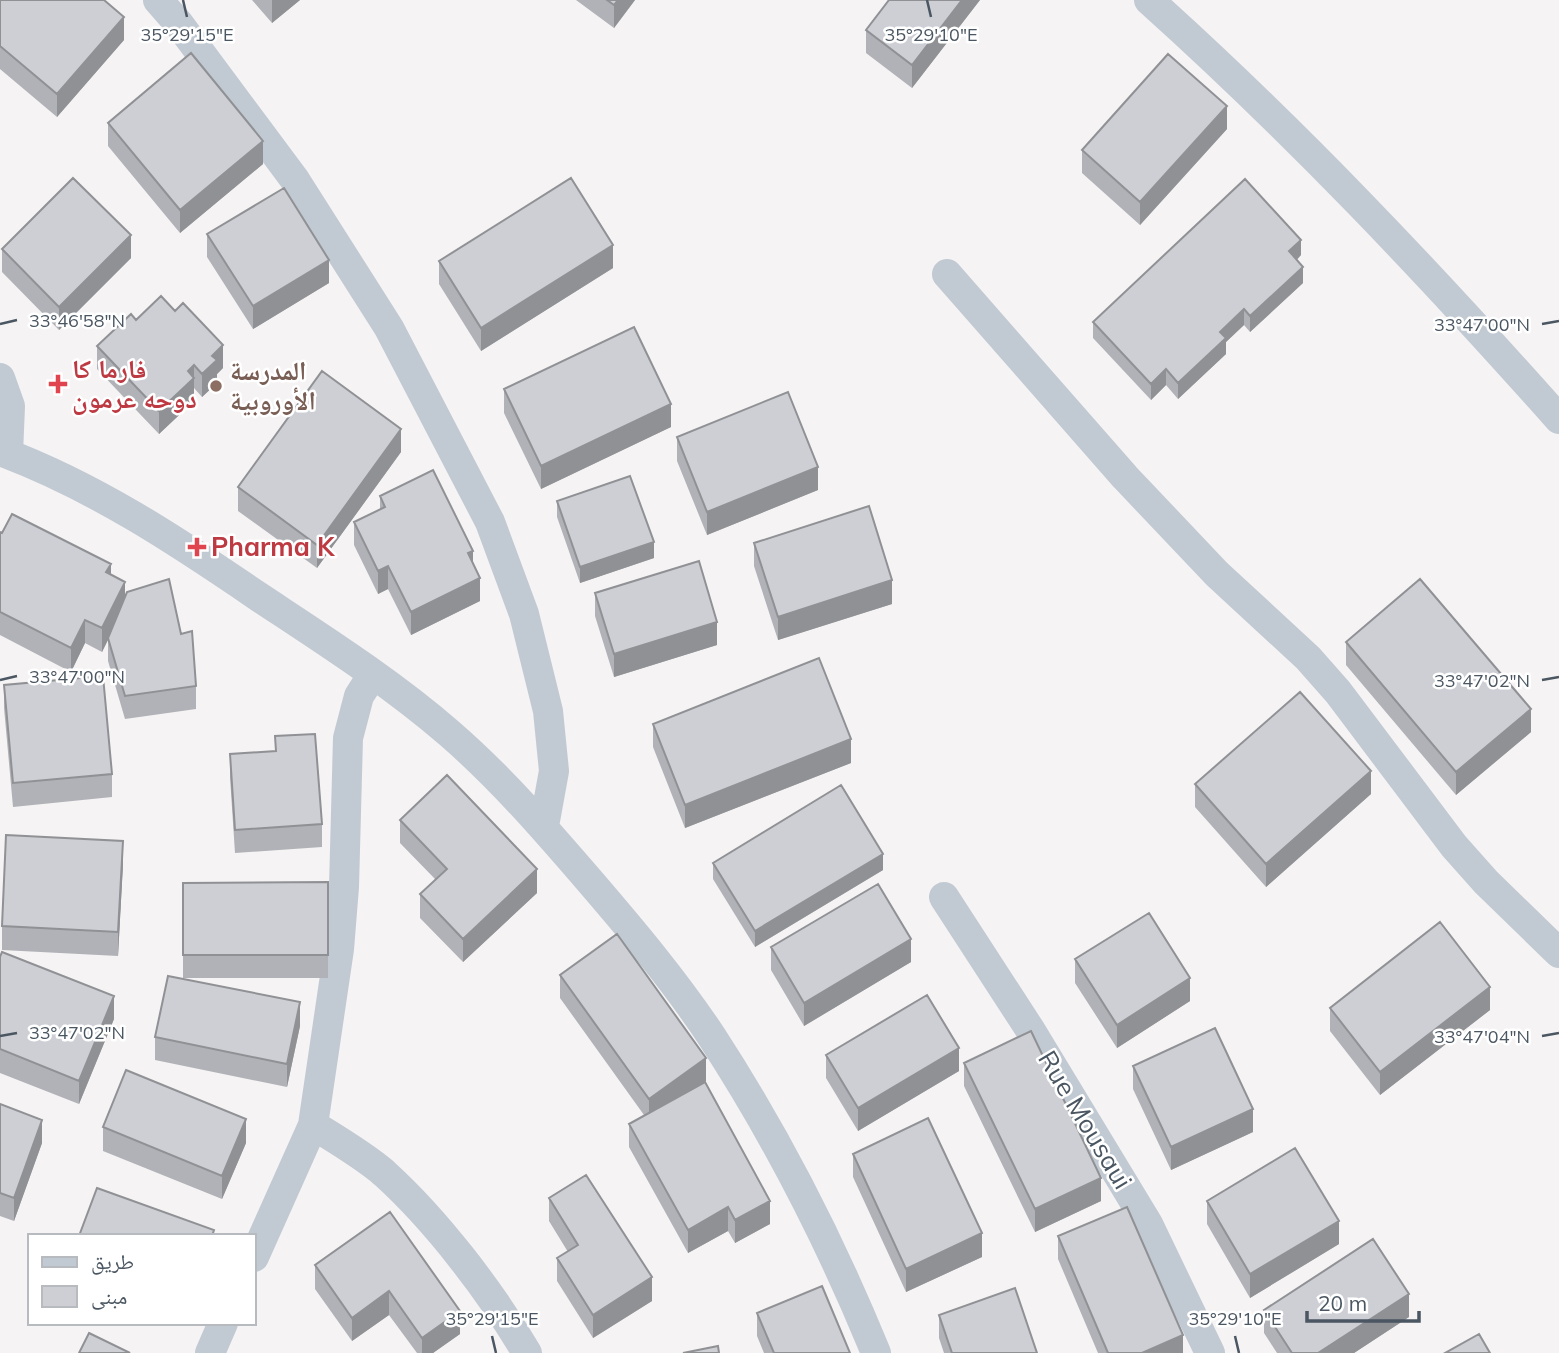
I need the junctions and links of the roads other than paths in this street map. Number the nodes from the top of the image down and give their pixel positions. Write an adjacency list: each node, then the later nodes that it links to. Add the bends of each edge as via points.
1 (158, 0): 8 (street, via 241,106 330,234 389,328 490,522 524,614 548,711 555,771)
2 (1149, 0): 5 (street, via 1377,219)
3 (947, 274): 10 (street, via 1133,486 1217,574 1308,658 1454,846)
4 (0, 378): 6 (street, via 10,405)
5 (1559, 419)
6 (4, 452): 7 (street, via 55,473 141,519)
7 (373, 674): 8 (street, via 451,734); 11 (street, via 359,696 348,738 339,949)
8 (544, 826): 16 (street, via 710,1034 802,1190)
9 (944, 897): 17 (street, Rue Mousaui, via 1148,1224)
10 (1559, 953)
11 (313, 1125): 12 (street); 15 (street, via 383,1172 407,1196 455,1251)
12 (256, 1253)
13 (222, 1325): 14 (street)
14 (210, 1353)
15 (527, 1353)
16 (877, 1353)
17 (1210, 1353)

